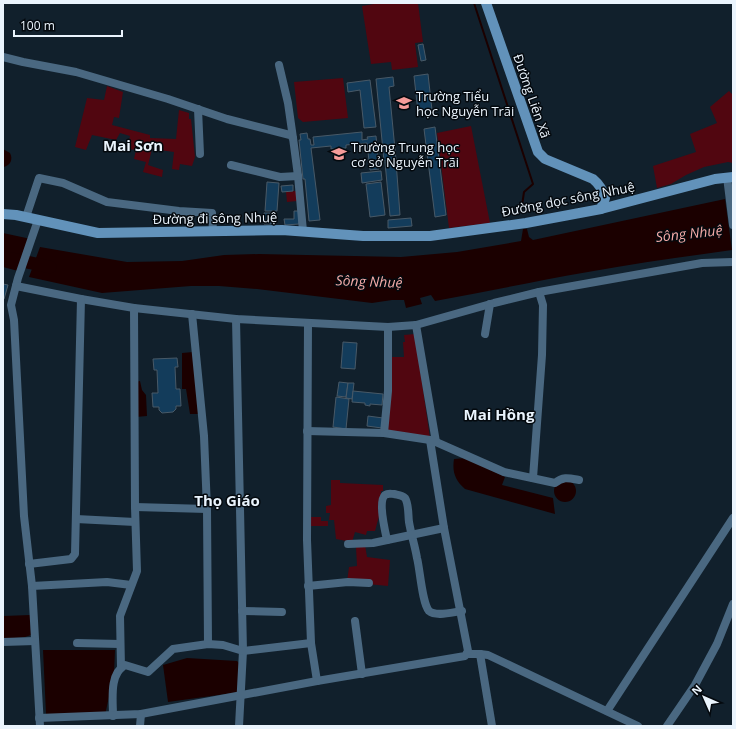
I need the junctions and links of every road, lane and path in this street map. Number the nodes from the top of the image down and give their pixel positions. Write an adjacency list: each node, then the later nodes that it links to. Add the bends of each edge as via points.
1 (486, 3): 10 (street, Đường Liên Xã, via 538,152 545,159 593,179 605,198)
2 (3, 57): 4 (street, via 76,72)
3 (279, 65): 5 (street)
4 (198, 109): 5 (street, via 288,134); 6 (street)
5 (293, 138): 8 (street)
6 (200, 154)
7 (231, 165): 8 (street, via 280,177)
8 (298, 176): 16 (street)
9 (730, 177): 10 (street, Đường dọc sông Nhuệ, via 715,178); 14 (street)
10 (600, 209): 17 (street, Đường dọc sông Nhuệ, via 526,223)
11 (3, 214): 12 (street, Đường đi sông Nhuệ)
12 (26, 217): 13 (street, Đường đi sông Nhuệ); 15 (street, via 39,178 63,183 107,202 212,213)
13 (38, 220): 15 (street, Đường đi sông Nhuệ, via 98,233); 19 (street)
14 (733, 225)
15 (213, 231): 16 (street, Đường đi sông Nhuệ)
16 (303, 231): 17 (street, Đường đi sông Nhuệ, via 363,236)
17 (430, 236)
18 (733, 262): 20 (street, via 702,263)
19 (17, 282): 21 (street); 23 (street)
20 (539, 292): 22 (street); 34 (street, via 543,305 542,355)
21 (81, 300): 24 (street); 39 (street)
22 (490, 304): 28 (street); 30 (street)
23 (7, 305): 45 (street, via 14,320 24,516)
24 (134, 308): 25 (street); 36 (street)
25 (192, 314): 26 (street); 37 (street, via 204,436)
26 (236, 319): 27 (street); 51 (street)
27 (308, 323): 29 (street); 31 (street)
28 (416, 325): 29 (street); 33 (street)
29 (388, 327): 32 (street, via 388,391)
30 (484, 334)
31 (307, 431): 32 (street); 49 (street)
32 (384, 433): 33 (street)
33 (433, 441): 34 (street, via 504,472); 41 (street)
34 (533, 478): 35 (street, via 555,483 562,478)
35 (579, 480)
36 (135, 507): 37 (street); 40 (street)
37 (207, 509): 60 (street)
38 (733, 518): 68 (street)
39 (76, 519): 40 (street); 45 (street, via 74,557)
40 (135, 522): 47 (street, via 137,570)
41 (444, 528): 42 (street); 52 (street)
42 (411, 534): 43 (street); 43 (street, via 405,498 401,495 388,494 382,500); 52 (street, via 427,608 435,614)
43 (387, 540): 44 (street)
44 (348, 544)
45 (30, 564): 48 (street)
46 (369, 583): 49 (street, via 348,582)
47 (131, 585): 48 (street, via 107,582); 59 (street, via 120,616)
48 (32, 586): 55 (street)
49 (308, 586): 58 (street)
50 (733, 604): 76 (street, via 717,644 695,685)
51 (242, 611): 53 (street); 61 (street)
52 (462, 611): 62 (street)
53 (282, 612)
54 (356, 621): 65 (street)
55 (35, 640): 56 (street); 71 (street)
56 (3, 642)
57 (77, 643): 59 (street)
58 (311, 643): 61 (street); 66 (street)
59 (120, 644): 64 (street)
60 (208, 644): 61 (street); 64 (street, via 173,649 148,672 125,665)
61 (243, 651): 67 (street)
62 (467, 654): 63 (street); 65 (street)
63 (480, 654): 68 (street, via 488,655); 74 (street)
64 (121, 668): 70 (street, via 114,680)
65 (362, 674): 66 (street)
66 (316, 681): 67 (street)
67 (241, 696): 69 (street); 73 (street)
68 (607, 711): 75 (street)
69 (141, 714): 70 (street); 72 (street)
70 (112, 716): 71 (street)
71 (40, 722)
72 (140, 726)
73 (239, 726)
74 (492, 726)
75 (638, 726)
76 (667, 726)

